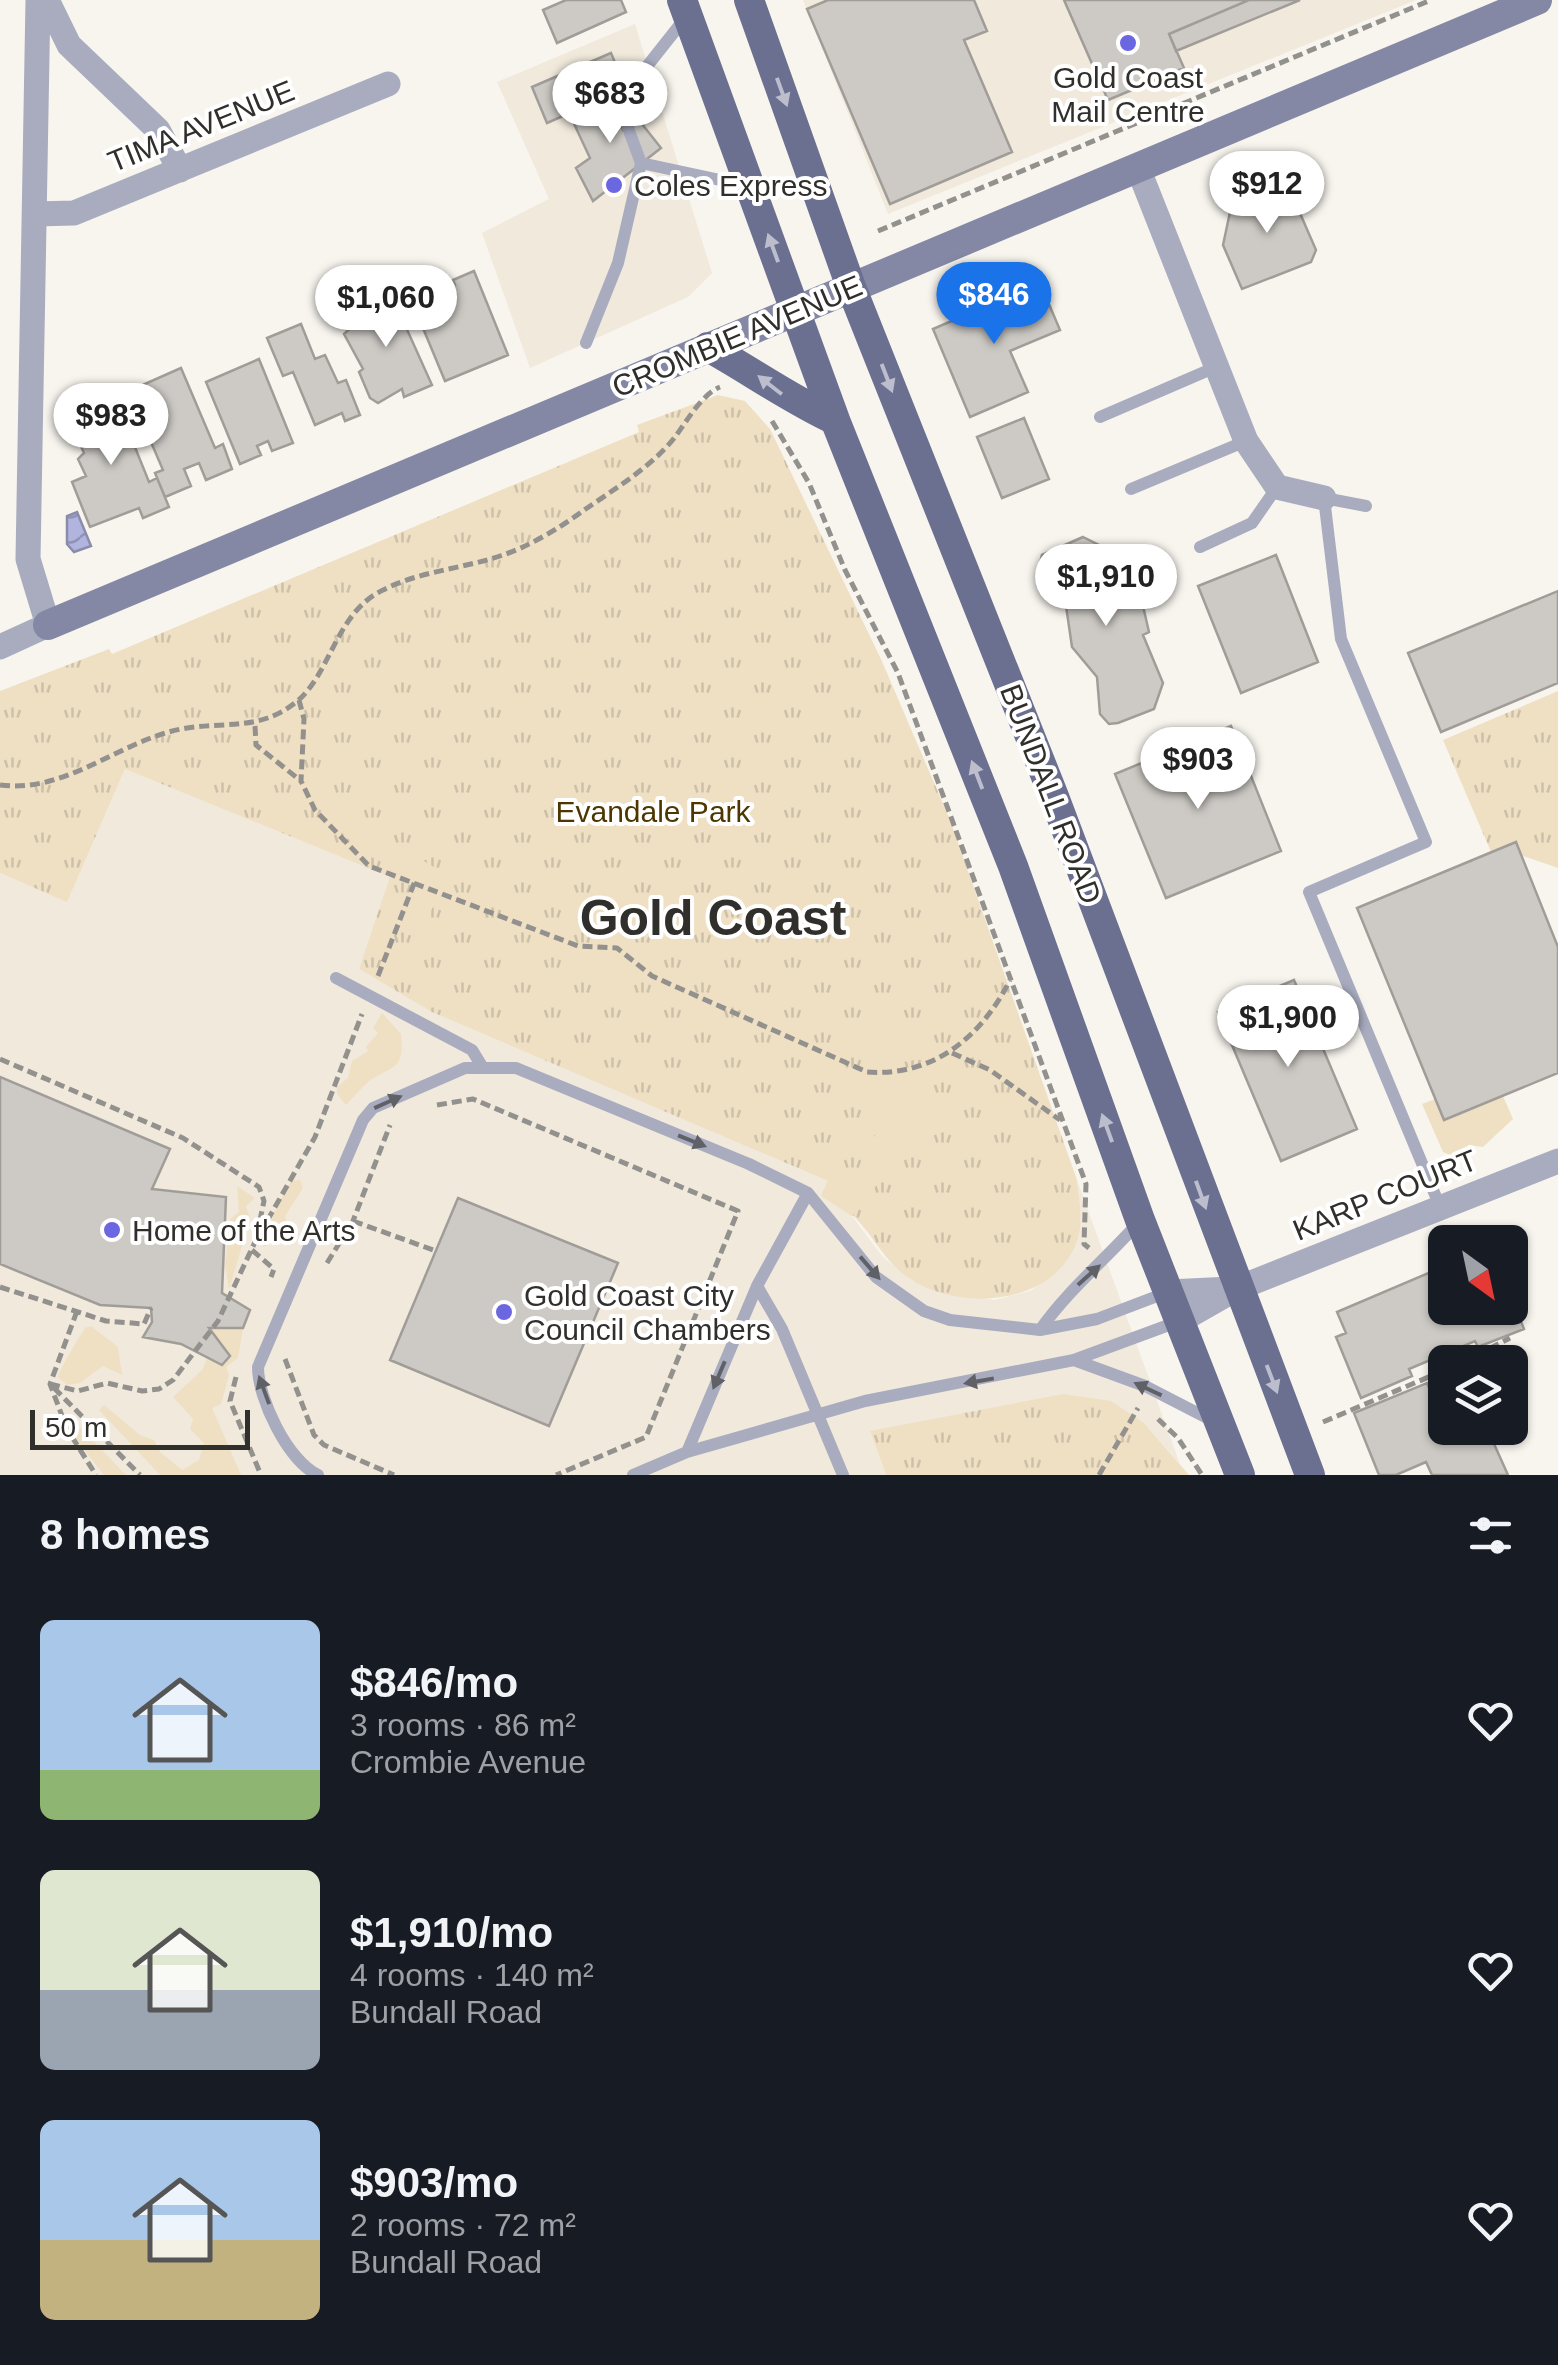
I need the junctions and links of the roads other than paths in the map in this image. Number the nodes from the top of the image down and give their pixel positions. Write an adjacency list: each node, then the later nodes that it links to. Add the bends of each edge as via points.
1 (38, 0): 11 (street)
2 (47, 0): 9 (street, via 69,44 158,130)
3 (749, 0): 12 (main road, BUNDALL ROAD, one-way to 12)
4 (1537, 0): 8 (street, CROMBIE AVENUE)
5 (685, 7): 7 (lane, via 648,65 628,128); 10 (main road, BUNDALL ROAD)
6 (388, 84): 9 (street, TIMA AVENUE)
7 (641, 163): 10 (lane); 14 (lane, via 618,264)
8 (1138, 168): 12 (street, CROMBIE AVENUE); 16 (street)
9 (180, 170): 11 (street, TIMA AVENUE, via 74,213)
10 (751, 187): 13 (main road, BUNDALL ROAD, one-way to 10)
11 (35, 214): 25 (street, via 28,558)
12 (851, 287): 13 (street, CROMBIE AVENUE); 34 (main road, BUNDALL ROAD, one-way to 34, via 1053,794)
13 (795, 310): 15 (street, CROMBIE AVENUE); 18 (main road, BUNDALL ROAD)
14 (586, 343)
15 (708, 346): 18 (main road, one-way to 15); 25 (street, CROMBIE AVENUE)
16 (1216, 368): 17 (lane); 19 (street)
17 (1100, 417)
18 (835, 420): 32 (main road, BUNDALL ROAD, one-way to 18, via 1013,866)
19 (1246, 441): 20 (street); 21 (lane)
20 (1276, 487): 22 (street); 24 (lane, via 1252,523)
21 (1131, 489)
22 (1324, 498): 23 (lane); 31 (lane, via 1342,639 1426,842 1308,892)
23 (1366, 506)
24 (1200, 547)
25 (48, 625): 26 (street)
26 (0, 647)
27 (336, 978): 28 (lane, via 472,1050)
28 (482, 1068): 30 (lane, one-way to 30, via 516,1068); 41 (lane, one-way to 28, via 288,1450 258,1367 363,1120 373,1108 464,1068)
29 (1558, 1161): 31 (street, KARP COURT)
30 (808, 1193): 33 (lane); 36 (lane, one-way to 36, via 876,1277 924,1311 994,1328)
31 (1441, 1209): 34 (street, KARP COURT)
32 (1140, 1220): 35 (main road, BUNDALL ROAD); 36 (lane, one-way to 32, via 1063,1297)
33 (757, 1286): 38 (lane); 40 (lane, one-way to 40)
34 (1236, 1288): 35 (street, KARP COURT); 45 (main road, BUNDALL ROAD, one-way to 45)
35 (1174, 1307): 36 (lane); 37 (lane); 39 (main road, BUNDALL ROAD)
36 (1040, 1330)
37 (1074, 1360): 38 (lane, one-way to 38); 39 (lane, one-way to 37)
38 (816, 1415): 40 (lane); 43 (lane)
39 (1220, 1424): 44 (main road, BUNDALL ROAD)
40 (687, 1452): 42 (lane)
41 (318, 1475)
42 (633, 1475)
43 (843, 1475)
44 (1240, 1475)
45 (1310, 1475)

